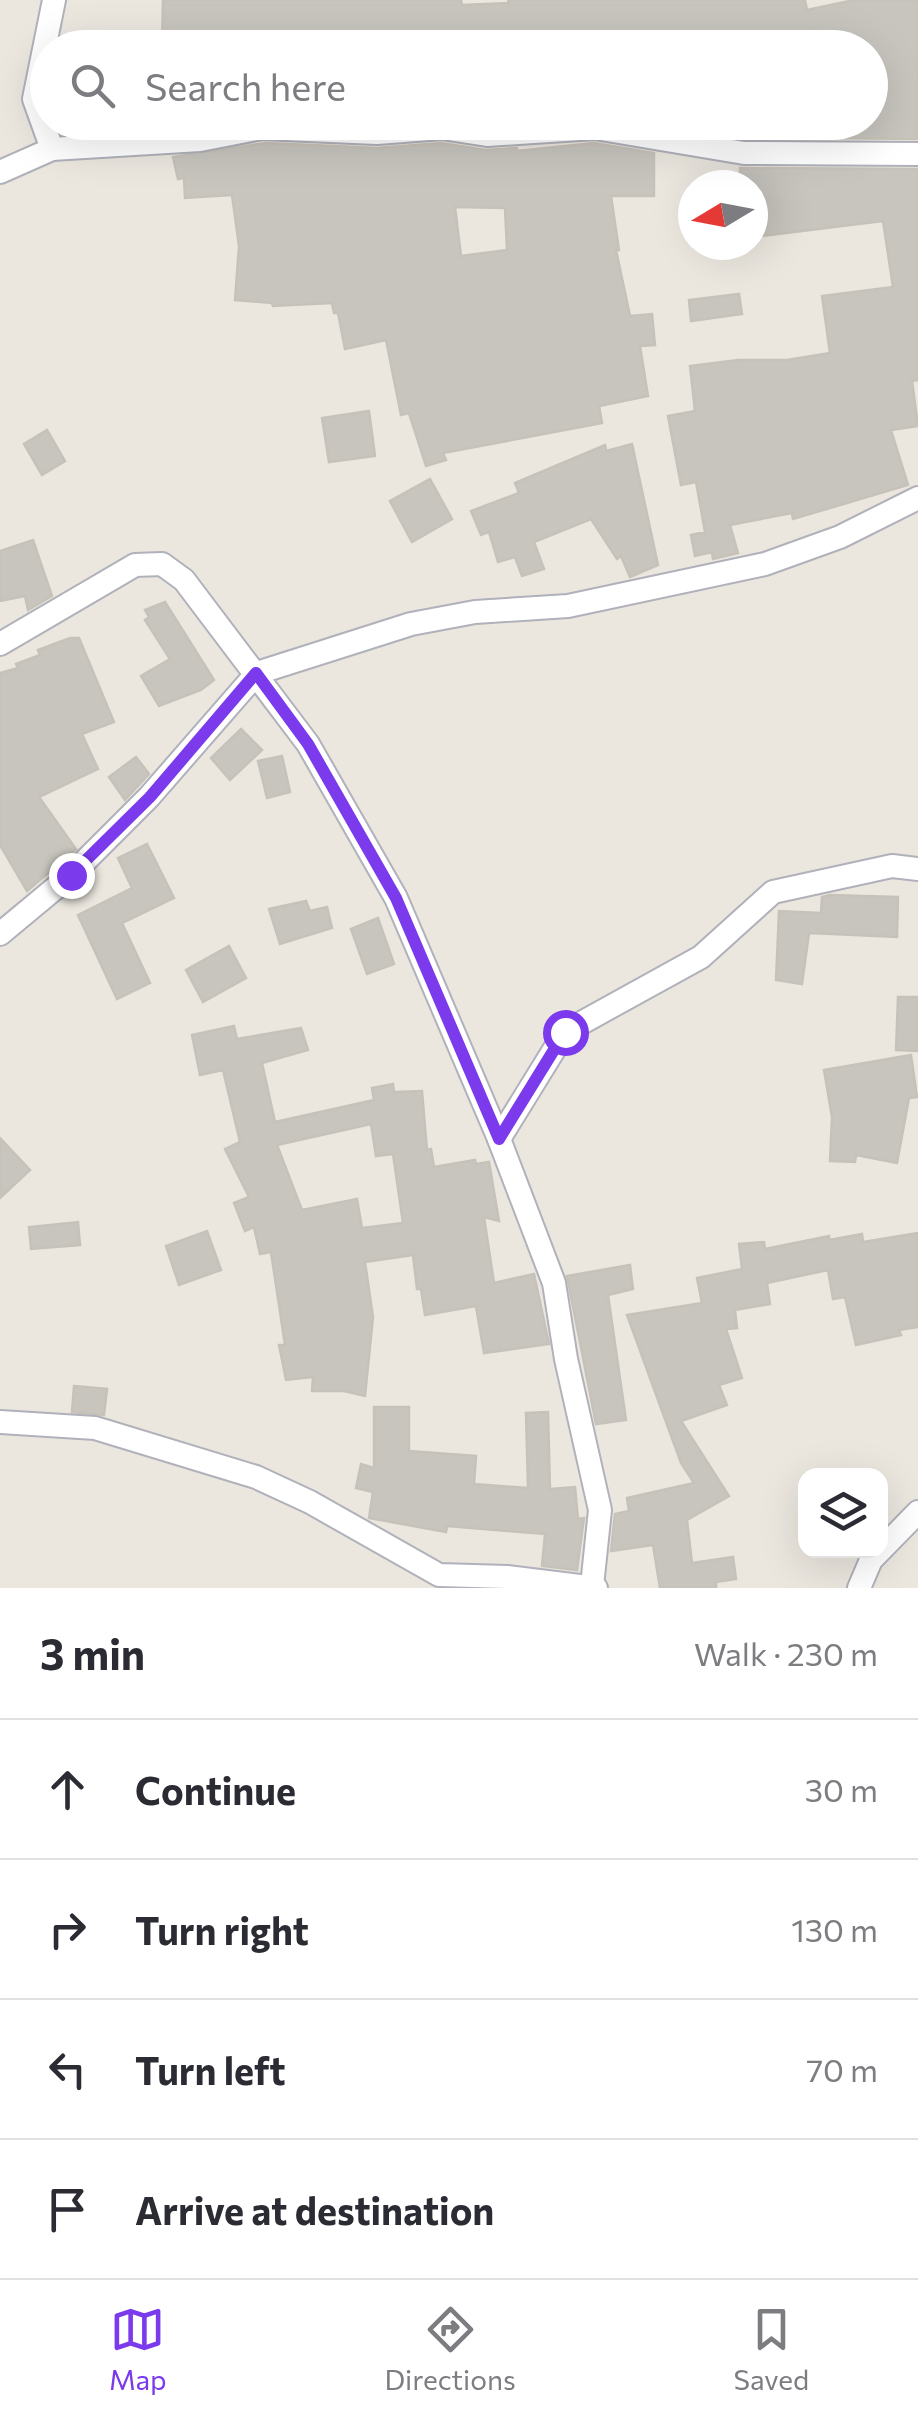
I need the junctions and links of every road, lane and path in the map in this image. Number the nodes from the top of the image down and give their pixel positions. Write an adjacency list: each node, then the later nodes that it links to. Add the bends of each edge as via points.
1 (54, 0): 2 (street)
2 (48, 30)
3 (49, 140): 6 (street)
4 (200, 140): 6 (street)
5 (666, 140): 7 (street, via 744,153)
6 (52, 148): 8 (street)
7 (918, 154)
8 (0, 172)
9 (918, 498): 11 (street, via 765,564 568,606 411,624)
10 (0, 644): 11 (street, via 136,566 162,564 184,580)
11 (256, 673): 13 (street, via 150,797); 14 (street, via 308,744 396,898)
12 (918, 869): 14 (street, via 892,866 774,892 702,957 565,1032)
13 (0, 934)
14 (499, 1139): 17 (street, via 554,1283 600,1510)
15 (0, 1422): 17 (street, via 94,1428 256,1477 439,1575)
16 (918, 1512): 18 (street, via 871,1560)
17 (594, 1587)
18 (859, 1588)

